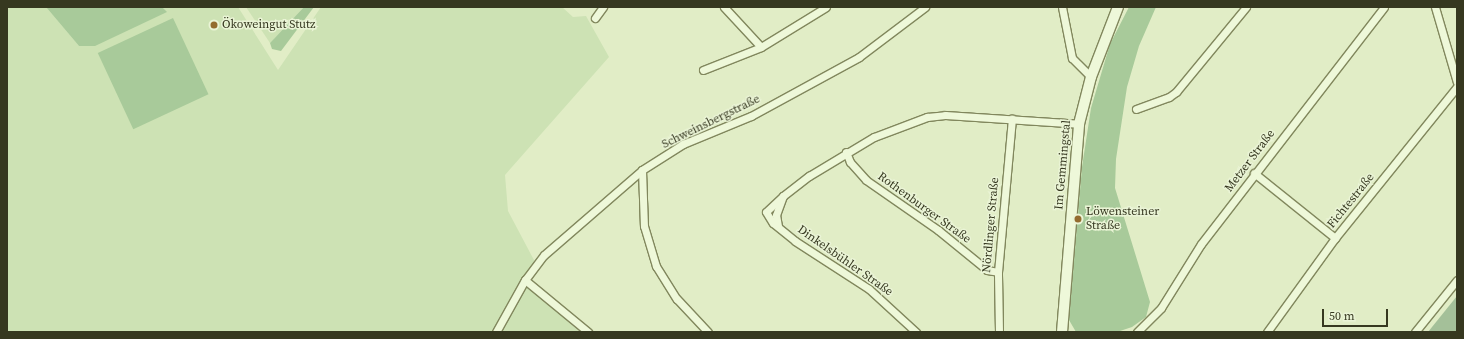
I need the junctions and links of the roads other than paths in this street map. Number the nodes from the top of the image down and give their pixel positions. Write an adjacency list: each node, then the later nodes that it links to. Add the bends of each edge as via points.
1 (603, 7): 10 (street)
2 (724, 7): 11 (street)
3 (826, 7): 11 (street)
4 (925, 7): 20 (street, Schweinsbergstraße, via 859,57 751,116 684,144)
5 (1062, 7): 13 (street, via 1072,58)
6 (1118, 7): 13 (street, Im Gemmingstal)
7 (1246, 7): 16 (street, via 1176,92 1169,98)
8 (1384, 7): 21 (street, Metzer Straße)
9 (1435, 7): 14 (street)
10 (595, 18)
11 (761, 47): 12 (street)
12 (703, 70)
13 (1091, 77): 18 (street, Im Gemmingstal)
14 (1457, 82)
15 (1457, 87): 24 (street, Fichtestraße)
16 (1136, 108)
17 (1012, 119): 18 (street); 19 (street, via 944,115 927,117 874,136); 25 (street, Nördlinger Straße)
18 (1079, 124): 33 (street, Im Gemmingstal)
19 (846, 152): 22 (street); 25 (street, Rothenburger Straße, via 850,162 866,180 938,230 987,270)
20 (642, 170): 26 (street, Schweinsbergstraße, via 544,256); 30 (street, via 644,226 656,266 677,299)
21 (1254, 173): 24 (street); 34 (street, Metzer Straße, via 1186,265 1161,308)
22 (782, 196): 23 (street, via 776,215); 23 (street, Dinkelsbühler Straße, via 766,212)
23 (778, 226): 31 (street, Dinkelsbühler Straße, via 795,241 869,289)
24 (1335, 238): 35 (street, Fichtestraße)
25 (998, 272): 32 (street, Nördlinger Straße)
26 (525, 280): 28 (street, Schweinsbergstraße); 29 (street)
27 (1457, 280): 36 (street)
28 (496, 332)
29 (588, 332)
30 (708, 332)
31 (916, 332)
32 (999, 332)
33 (1062, 332)
34 (1137, 332)
35 (1267, 332)
36 (1415, 332)

